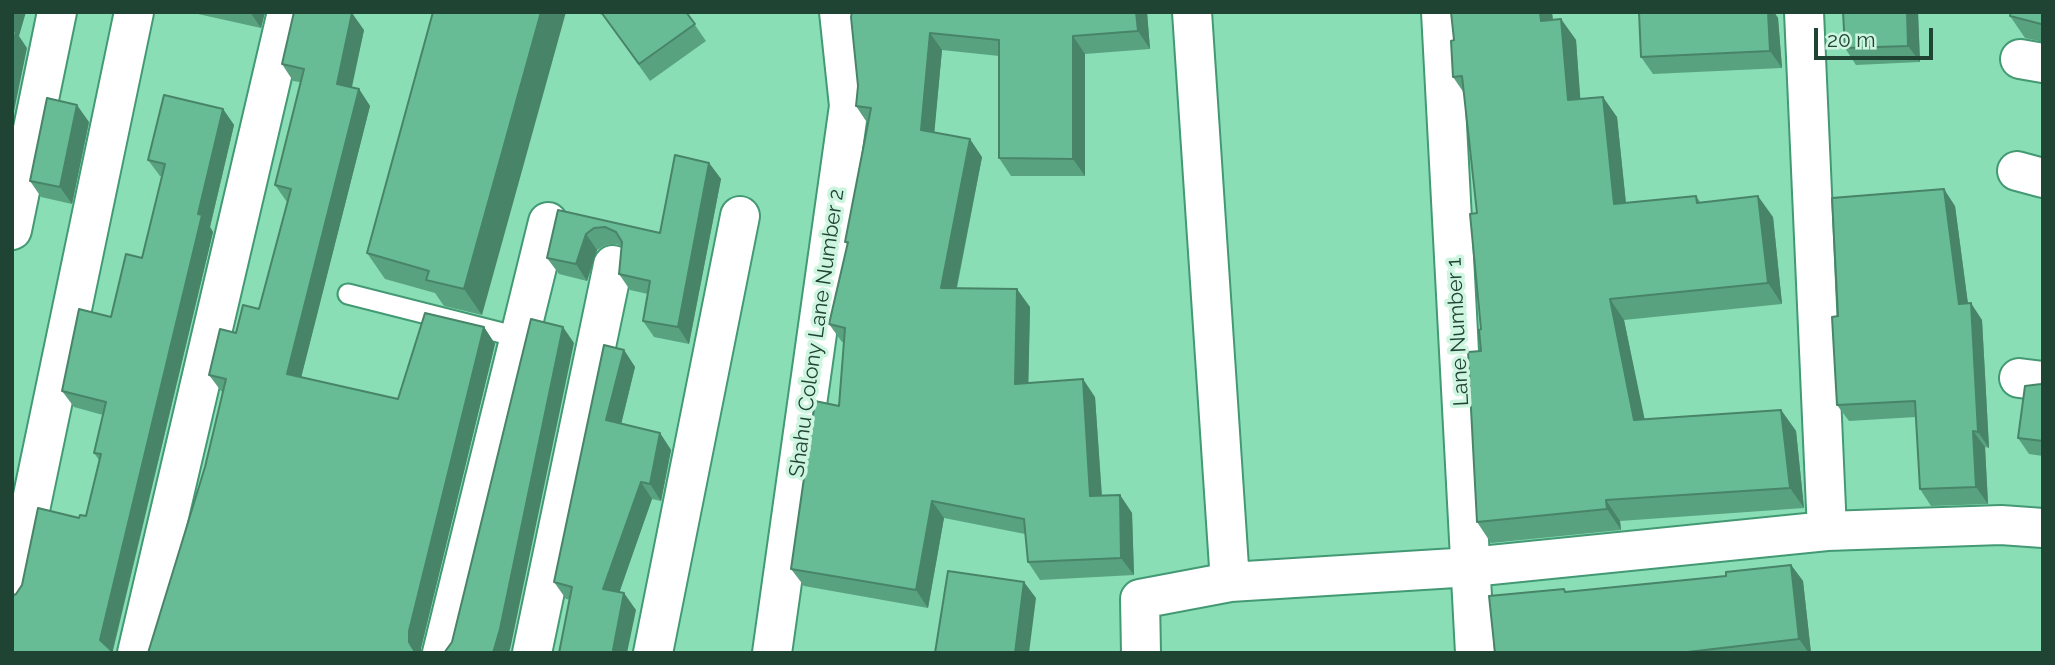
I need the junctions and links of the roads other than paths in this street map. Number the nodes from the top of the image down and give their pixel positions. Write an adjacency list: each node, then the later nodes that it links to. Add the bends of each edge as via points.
1 (57, 12): 10 (street)
2 (134, 12): 18 (street)
3 (287, 12): 19 (street)
4 (839, 12): 23 (street, Shahu Colony Lane Number 2, via 849,106)
5 (1192, 12): 17 (street)
6 (1441, 12): 16 (street, Lane Number 1)
7 (1804, 12): 15 (street)
8 (740, 216): 22 (street)
9 (548, 222): 13 (street)
10 (12, 230)
11 (613, 265): 21 (street)
12 (348, 294): 13 (lane)
13 (522, 338): 20 (street, via 495,430)
14 (2043, 528): 15 (street, via 2001,525)
15 (1827, 531): 16 (street)
16 (1471, 567): 17 (street); 25 (street, Lane Number 1)
17 (1230, 582): 24 (street, via 1140,599)
18 (12, 596)
19 (137, 653)
20 (442, 653)
21 (532, 653)
22 (653, 653)
23 (772, 653)
24 (1141, 653)
25 (1475, 653)

